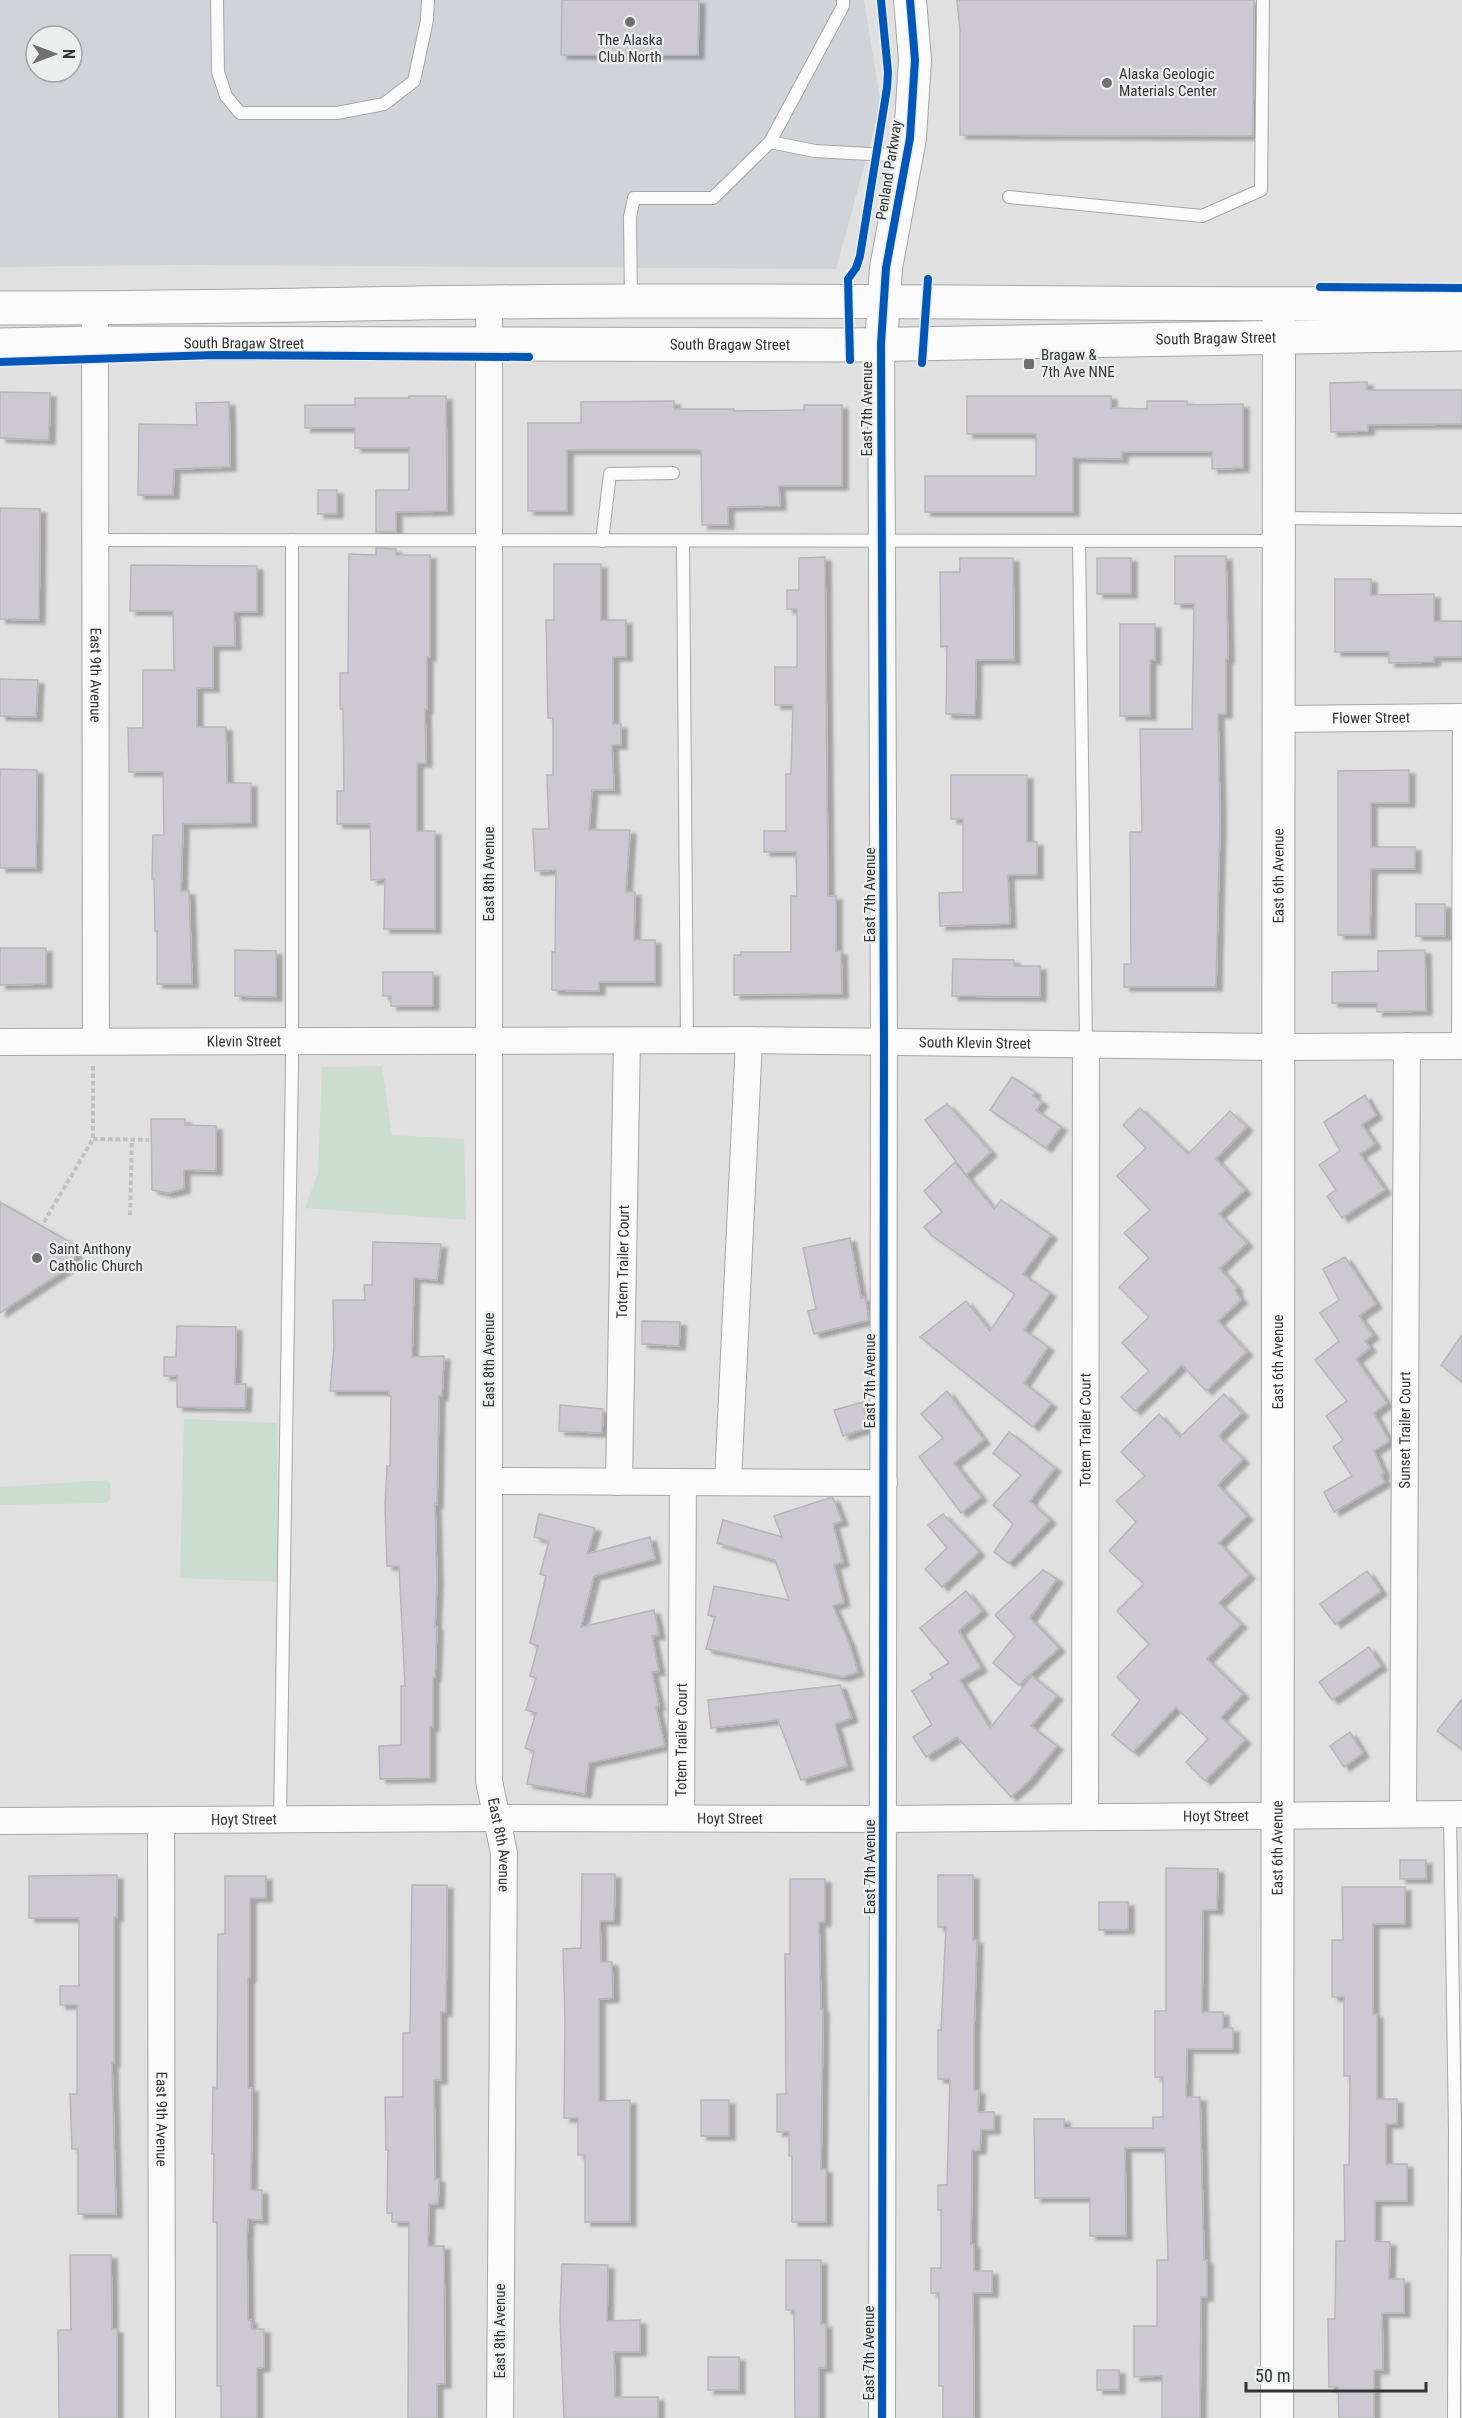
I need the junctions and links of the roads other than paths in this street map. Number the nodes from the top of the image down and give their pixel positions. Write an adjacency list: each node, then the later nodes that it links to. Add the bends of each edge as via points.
1 (217, 0): 2 (lane, via 218,72 226,96 240,113 337,113 384,104 414,81)
2 (428, 0)
3 (843, 0): 6 (lane)
4 (910, 0): 7 (street, Penland Parkway, via 915,60)
5 (1263, 0): 8 (lane, via 1261,190 1202,216)
6 (770, 142): 7 (lane, via 815,151); 11 (lane, via 713,198 634,198 630,217)
7 (907, 156): 9 (street, Penland Parkway)
8 (1009, 197)
9 (883, 300): 11 (main road, South Bragaw Street); 15 (main road, South Bragaw Street); 18 (street, Penland Parkway)
10 (489, 301): 11 (main road, South Bragaw Street); 14 (main road, South Bragaw Street); 20 (street, East 8th Avenue)
11 (631, 301)
12 (1462, 303): 15 (main road, South Bragaw Street)
13 (0, 308): 14 (main road, South Bragaw Street)
14 (95, 309): 17 (street, East 9th Avenue)
15 (1279, 321): 16 (main road, South Bragaw Street); 18 (main road, South Bragaw Street); 23 (street, East 6th Avenue)
16 (1462, 334)
17 (96, 343): 19 (main road, South Bragaw Street); 20 (main road, South Bragaw Street); 24 (street, East 9th Avenue)
18 (881, 344): 20 (main road, South Bragaw Street); 29 (street, East 7th Avenue)
19 (0, 345)
20 (488, 345): 26 (street, East 8th Avenue)
21 (674, 473): 27 (lane, via 610,474)
22 (1462, 520): 23 (lane)
23 (1279, 530): 30 (lane); 32 (street, East 6th Avenue)
24 (96, 540): 25 (lane); 34 (street, East 9th Avenue)
25 (292, 540): 26 (lane); 38 (lane)
26 (488, 540): 27 (lane); 39 (street, East 8th Avenue)
27 (602, 541): 28 (lane)
28 (683, 541): 29 (lane); 36 (lane)
29 (881, 541): 30 (lane); 40 (street, East 7th Avenue)
30 (1079, 541): 41 (lane)
31 (1461, 717): 32 (street, Flower Street); 43 (lane)
32 (1279, 719): 44 (street, East 6th Avenue)
33 (750, 1040): 36 (street, South Klevin Street); 40 (street, South Klevin Street); 48 (street)
34 (96, 1041): 37 (street, Klevin Street); 38 (street, Klevin Street)
35 (627, 1041): 36 (street, South Klevin Street); 39 (street, South Klevin Street); 46 (street, Totem Trailer Court)
36 (687, 1041)
37 (0, 1042)
38 (292, 1042): 39 (street, Klevin Street); 57 (lane)
39 (489, 1042): 45 (street, East 8th Avenue)
40 (884, 1042): 41 (street, South Klevin Street); 49 (street, East 7th Avenue)
41 (1086, 1044): 44 (street, South Klevin Street); 53 (street, Totem Trailer Court)
42 (1407, 1046): 43 (street, South Klevin Street); 44 (street, South Klevin Street); 50 (street, Sunset Trailer Court)
43 (1460, 1046)
44 (1279, 1047): 52 (street, East 6th Avenue)
45 (489, 1481): 46 (street); 54 (street, East 8th Avenue, via 489,1781)
46 (619, 1482): 47 (street)
47 (683, 1482): 48 (street); 55 (street, Totem Trailer Court)
48 (728, 1482): 49 (street)
49 (884, 1483): 56 (street, East 7th Avenue)
50 (1403, 1814): 51 (street, Hoyt Street); 52 (street, Hoyt Street)
51 (1456, 1814): 64 (lane)
52 (1278, 1815): 53 (street, Hoyt Street); 63 (street, East 6th Avenue)
53 (1085, 1817): 56 (street, Hoyt Street)
54 (496, 1818): 55 (street, Hoyt Street); 57 (street, Hoyt Street); 61 (street, East 8th Avenue, via 504,1853)
55 (681, 1818): 56 (street, Hoyt Street)
56 (884, 1819): 62 (street, East 7th Avenue)
57 (280, 1820): 59 (street, Hoyt Street)
58 (0, 1821): 59 (street, Hoyt Street)
59 (161, 1821): 60 (street, East 9th Avenue)
60 (162, 2418)
61 (500, 2418)
62 (882, 2418)
63 (1277, 2418)
64 (1454, 2418)

